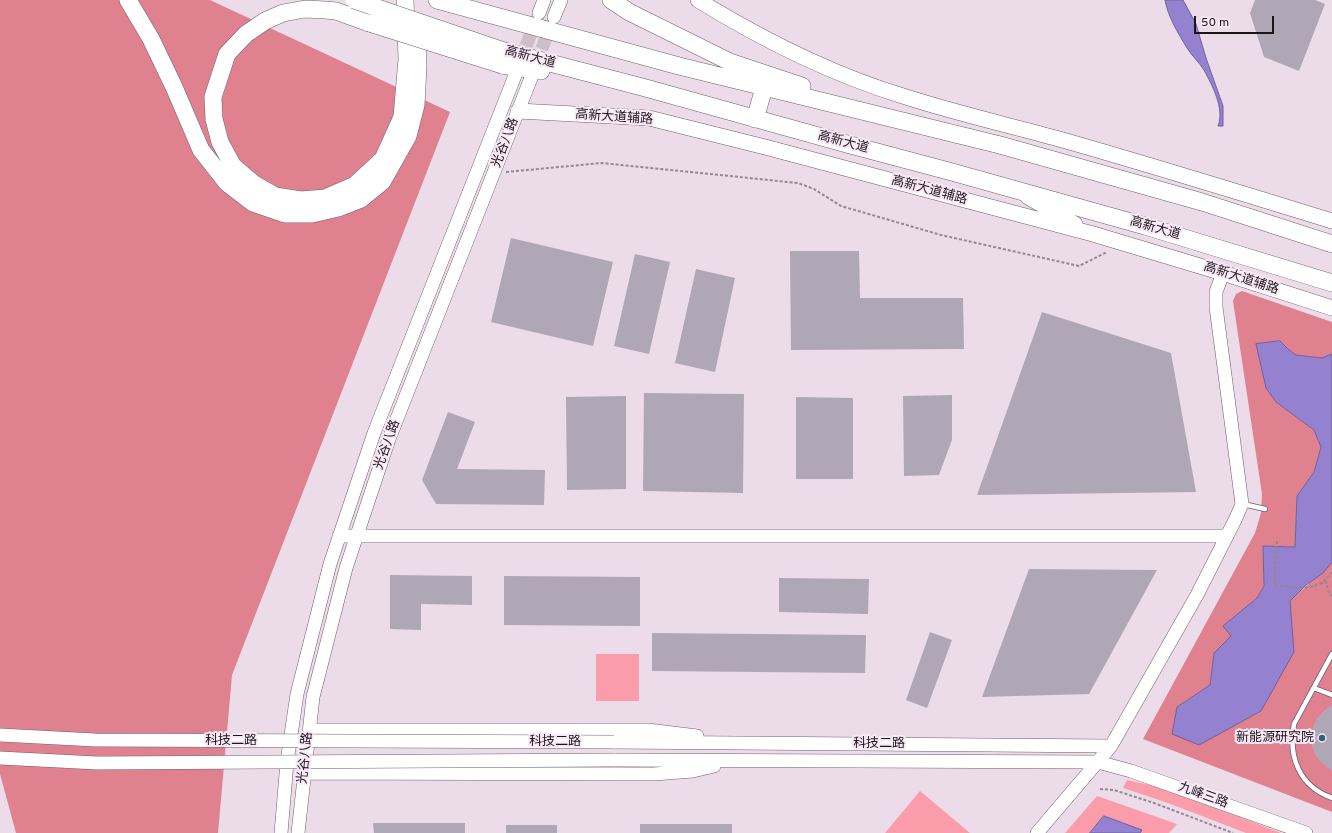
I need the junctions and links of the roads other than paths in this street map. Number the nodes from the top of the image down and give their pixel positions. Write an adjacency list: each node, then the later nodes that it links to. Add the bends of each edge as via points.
1 (128, 0): 4 (highway, via 157,52 201,150 227,183 253,202 285,214 312,214 338,208 361,199 382,182 408,136 416,105 418,67)
2 (354, 0): 12 (highway, 高新大道, bridge)
3 (405, 0): 12 (highway, bridge, via 407,59 402,117 383,159 355,185 325,198 302,200 275,196 254,184 233,166 220,142 214,119 213,97 227,54 246,34 283,13 306,9 336,11 369,23)
4 (414, 0)
5 (437, 0): 14 (highway)
6 (544, 0): 10 (street)
7 (561, 0): 11 (street)
8 (610, 0): 17 (highway, via 730,62 768,76)
9 (698, 0): 19 (main road, via 739,25 798,54 905,97)
10 (539, 13)
11 (554, 17)
12 (507, 63): 16 (highway, 高新大道, via 642,87); 29 (street, 光谷八路)
13 (533, 72): 15 (street, 光谷八路)
14 (764, 88): 16 (highway); 17 (highway)
15 (518, 111): 22 (main road, 高新大道辅路, via 649,118); 30 (street, 光谷八路, via 389,439)
16 (755, 119): 18 (highway, 高新大道)
17 (1000, 145): 20 (highway)
18 (1016, 191): 22 (main road); 25 (highway, 高新大道, via 1145,226)
19 (1260, 198): 20 (main road); 21 (main road)
20 (1202, 202): 23 (highway)
21 (1332, 221)
22 (1093, 234): 24 (main road, 高新大道辅路)
23 (1332, 244)
24 (1223, 273): 26 (main road, 高新大道辅路); 27 (street, via 1216,292 1216,307)
25 (1332, 283)
26 (1332, 308)
27 (1242, 504): 28 (lane); 31 (street)
28 (1265, 509)
29 (340, 536): 30 (street); 44 (street, 光谷八路, via 330,564 297,694)
30 (356, 536): 31 (street); 35 (street, 光谷八路, via 313,697)
31 (1227, 536): 38 (street)
32 (1332, 654): 33 (lane)
33 (1314, 688): 34 (lane); 43 (lane, via 1294,724 1292,748 1304,779 1322,795)
34 (1332, 695)
35 (309, 730): 37 (street, via 648,730); 42 (street, 光谷八路)
36 (0, 735): 37 (street, 科技二路, bridge, via 102,740)
37 (736, 743): 38 (street, 科技二路)
38 (1111, 746): 41 (street)
39 (0, 758): 40 (street, 科技二路, bridge, via 97,763 614,760)
40 (737, 762): 41 (street, 科技二路); 42 (street, via 693,771 654,774)
41 (1098, 762): 46 (street); 47 (street, 九峰三路, via 1131,771)
42 (304, 773): 45 (street, 光谷八路)
43 (1332, 798)
44 (280, 833)
45 (298, 833)
46 (1037, 833)
47 (1306, 833)

